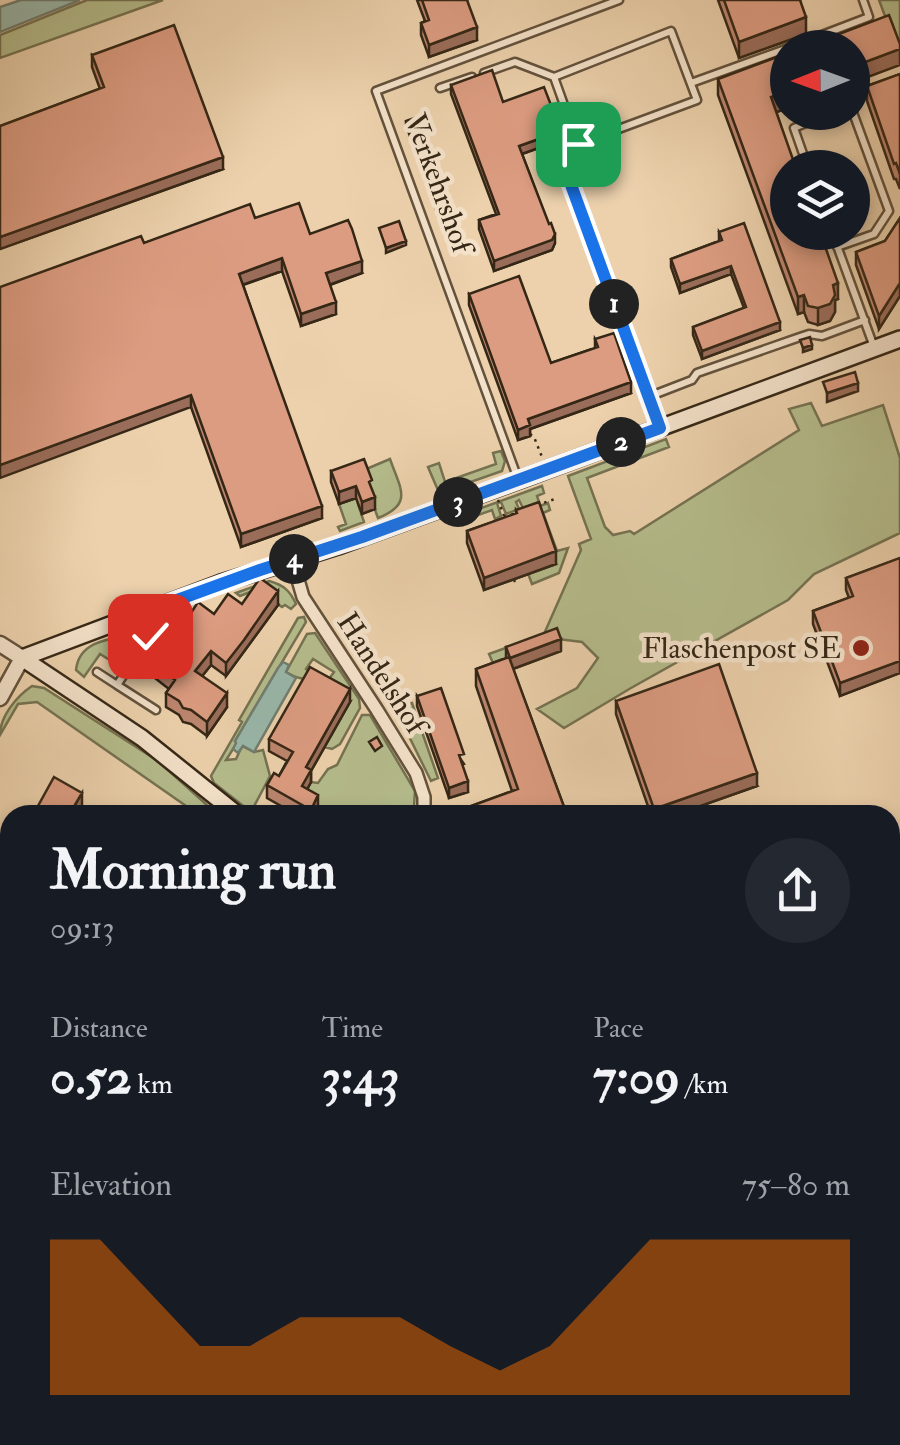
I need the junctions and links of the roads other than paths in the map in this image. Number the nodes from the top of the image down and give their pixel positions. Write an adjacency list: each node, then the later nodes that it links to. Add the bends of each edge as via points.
1 (619, 0): 17 (lane, Verkehrshof, via 376,91)
2 (863, 0): 3 (lane, via 869,17)
3 (835, 30)
4 (770, 55): 6 (lane)
5 (554, 76): 6 (lane, via 671,31); 7 (lane, Verkehrshof, via 515,62); 8 (lane)
6 (691, 84): 8 (lane, via 697,100)
7 (440, 88)
8 (578, 144): 15 (lane, via 563,163)
9 (870, 161): 10 (lane, via 888,212)
10 (870, 235)
11 (838, 250): 12 (lane)
12 (865, 320): 14 (lane); 15 (lane, via 822,336 800,336)
13 (900, 339): 14 (main road)
14 (874, 348): 16 (main road)
15 (648, 397): 16 (lane)
16 (660, 428): 17 (main road)
17 (519, 480): 18 (main road)
18 (292, 559): 19 (main road); 27 (street, Handelshof, via 302,597 416,773)
19 (122, 620): 21 (main road); 23 (lane, via 150,636)
20 (0, 644): 21 (street)
21 (22, 658): 24 (street); 26 (main road, via 142,738)
22 (97, 672): 23 (lane)
23 (117, 685): 25 (lane)
24 (0, 698)
25 (156, 710)
26 (226, 805)
27 (424, 805)

